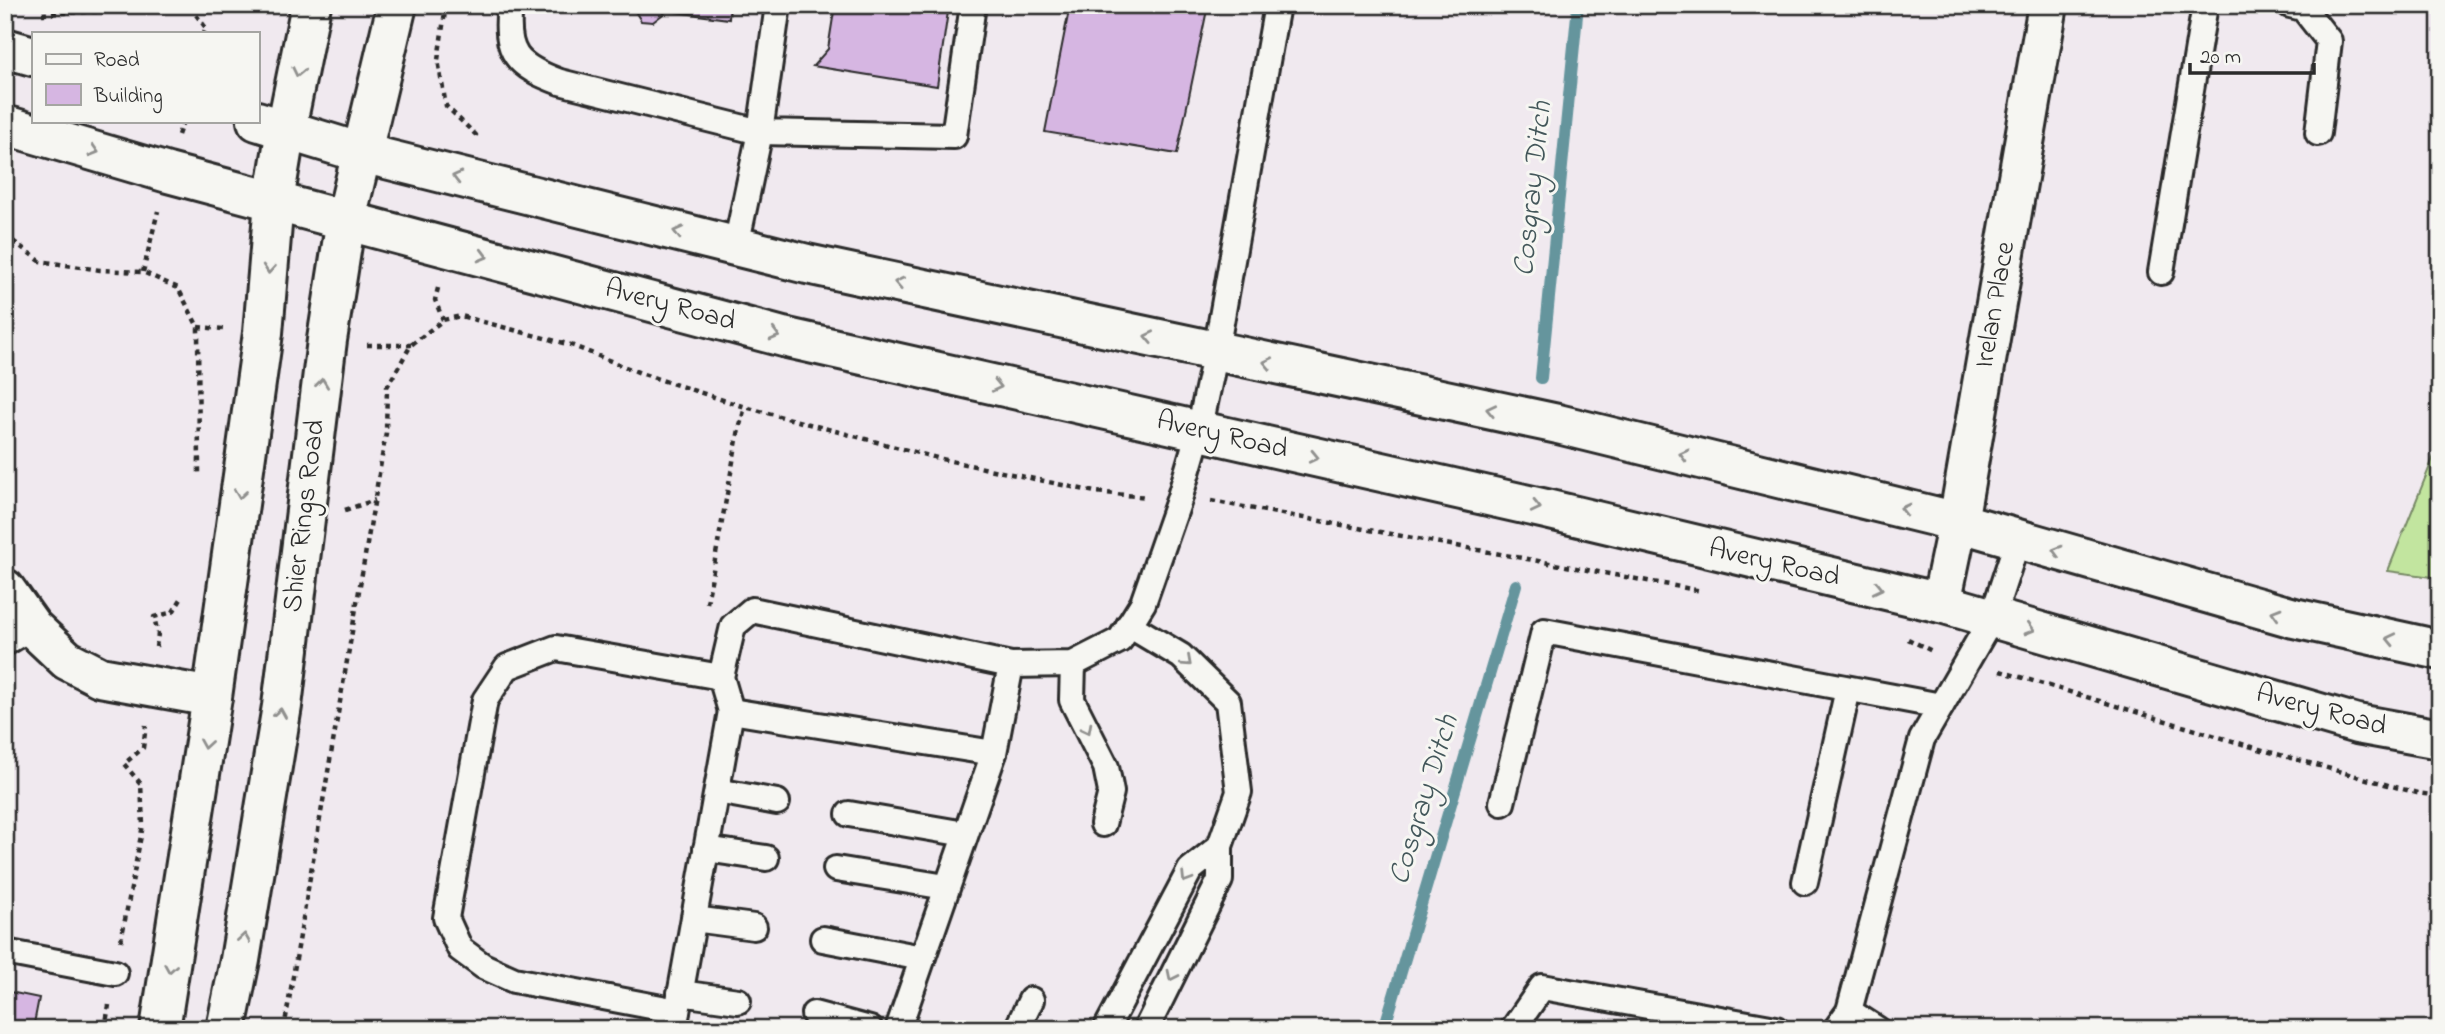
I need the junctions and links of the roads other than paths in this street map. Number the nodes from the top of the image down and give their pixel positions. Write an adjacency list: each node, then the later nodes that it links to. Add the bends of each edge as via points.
1 (311, 5): 14 (main road, one-way to 14)
2 (376, 5): 17 (main road)
3 (397, 5): 17 (main road, Shier Rings Road)
4 (510, 5): 15 (lane, via 510,47 531,71)
5 (778, 5): 15 (lane)
6 (973, 5): 15 (lane, via 954,136)
7 (1277, 5): 22 (lane)
8 (2048, 5): 24 (main road, Irelan Place)
9 (2205, 5): 21 (lane)
10 (2290, 5): 16 (lane, via 2302,8 2329,41)
11 (5, 48): 12 (main road)
12 (32, 56)
13 (5, 125): 18 (main road, Avery Road, one-way to 18)
14 (271, 125): 17 (main road); 18 (main road)
15 (760, 132): 20 (lane)
16 (2318, 133)
17 (354, 150): 19 (main road, Shier Rings Road); 20 (main road, one-way to 17)
18 (274, 201): 19 (main road, Avery Road); 36 (main road, one-way to 36, via 263,334)
19 (346, 219): 23 (main road, Avery Road, one-way to 23, via 783,337); 65 (main road, Shier Rings Road, one-way to 19, via 282,706)
20 (736, 246): 22 (main road, one-way to 20)
21 (2161, 272)
22 (1216, 351): 23 (lane); 24 (main road, one-way to 22, via 1558,424)
23 (1199, 431): 27 (main road, Avery Road, one-way to 27); 29 (lane, via 1143,603)
24 (1958, 522): 25 (main road); 27 (main road, Irelan Place)
25 (2018, 539): 28 (lane); 31 (main road, one-way to 25, via 2294,618)
26 (5, 589): 30 (main road)
27 (1941, 603): 28 (main road, Avery Road)
28 (1992, 618): 37 (lane); 39 (main road, Avery Road, one-way to 39, via 2357,724)
29 (1129, 625): 32 (lane, via 1120,640); 47 (lane, one-way to 47, via 1181,656 1228,702 1239,792)
30 (18, 635): 36 (main road, via 100,677)
31 (2440, 650)
32 (1073, 664): 33 (lane); 45 (lane, one-way to 45, via 1072,700 1106,767 1111,792)
33 (1011, 666): 34 (lane, via 751,610 733,626); 40 (lane)
34 (721, 677): 38 (lane); 61 (lane, via 556,648 507,667 485,700 446,918 460,949 514,980)
35 (1848, 688): 37 (lane); 43 (lane, via 1544,631); 51 (lane)
36 (212, 697): 64 (main road, one-way to 64)
37 (1941, 706): 63 (lane, via 1922,739)
38 (731, 711): 40 (lane); 41 (lane)
39 (2440, 739)
40 (994, 753): 46 (lane)
41 (717, 791): 42 (lane); 48 (lane)
42 (777, 802)
43 (1502, 803)
44 (849, 814): 46 (lane)
45 (1103, 824)
46 (965, 834): 52 (lane)
47 (1220, 846): 69 (lane, one-way to 69, via 1190,870); 70 (lane, one-way to 70, via 1220,880)
48 (706, 849): 49 (lane); 53 (lane)
49 (766, 858)
50 (836, 869): 52 (lane)
51 (1805, 882)
52 (946, 887): 57 (lane)
53 (694, 919): 54 (lane); 61 (lane)
54 (754, 928)
55 (823, 939): 57 (lane)
56 (5, 952): 58 (lane)
57 (922, 958): 67 (lane)
58 (115, 973)
59 (1031, 1000): 68 (lane)
60 (738, 1001): 61 (lane)
61 (677, 1011)
62 (814, 1014): 66 (lane)
63 (1843, 1020): 73 (lane)
64 (159, 1029)
65 (226, 1029)
66 (870, 1029)
67 (898, 1029)
68 (1017, 1029)
69 (1106, 1029)
70 (1146, 1029)
71 (1513, 1029): 72 (lane, via 1542,987)
72 (1776, 1029)
73 (1877, 1029)

